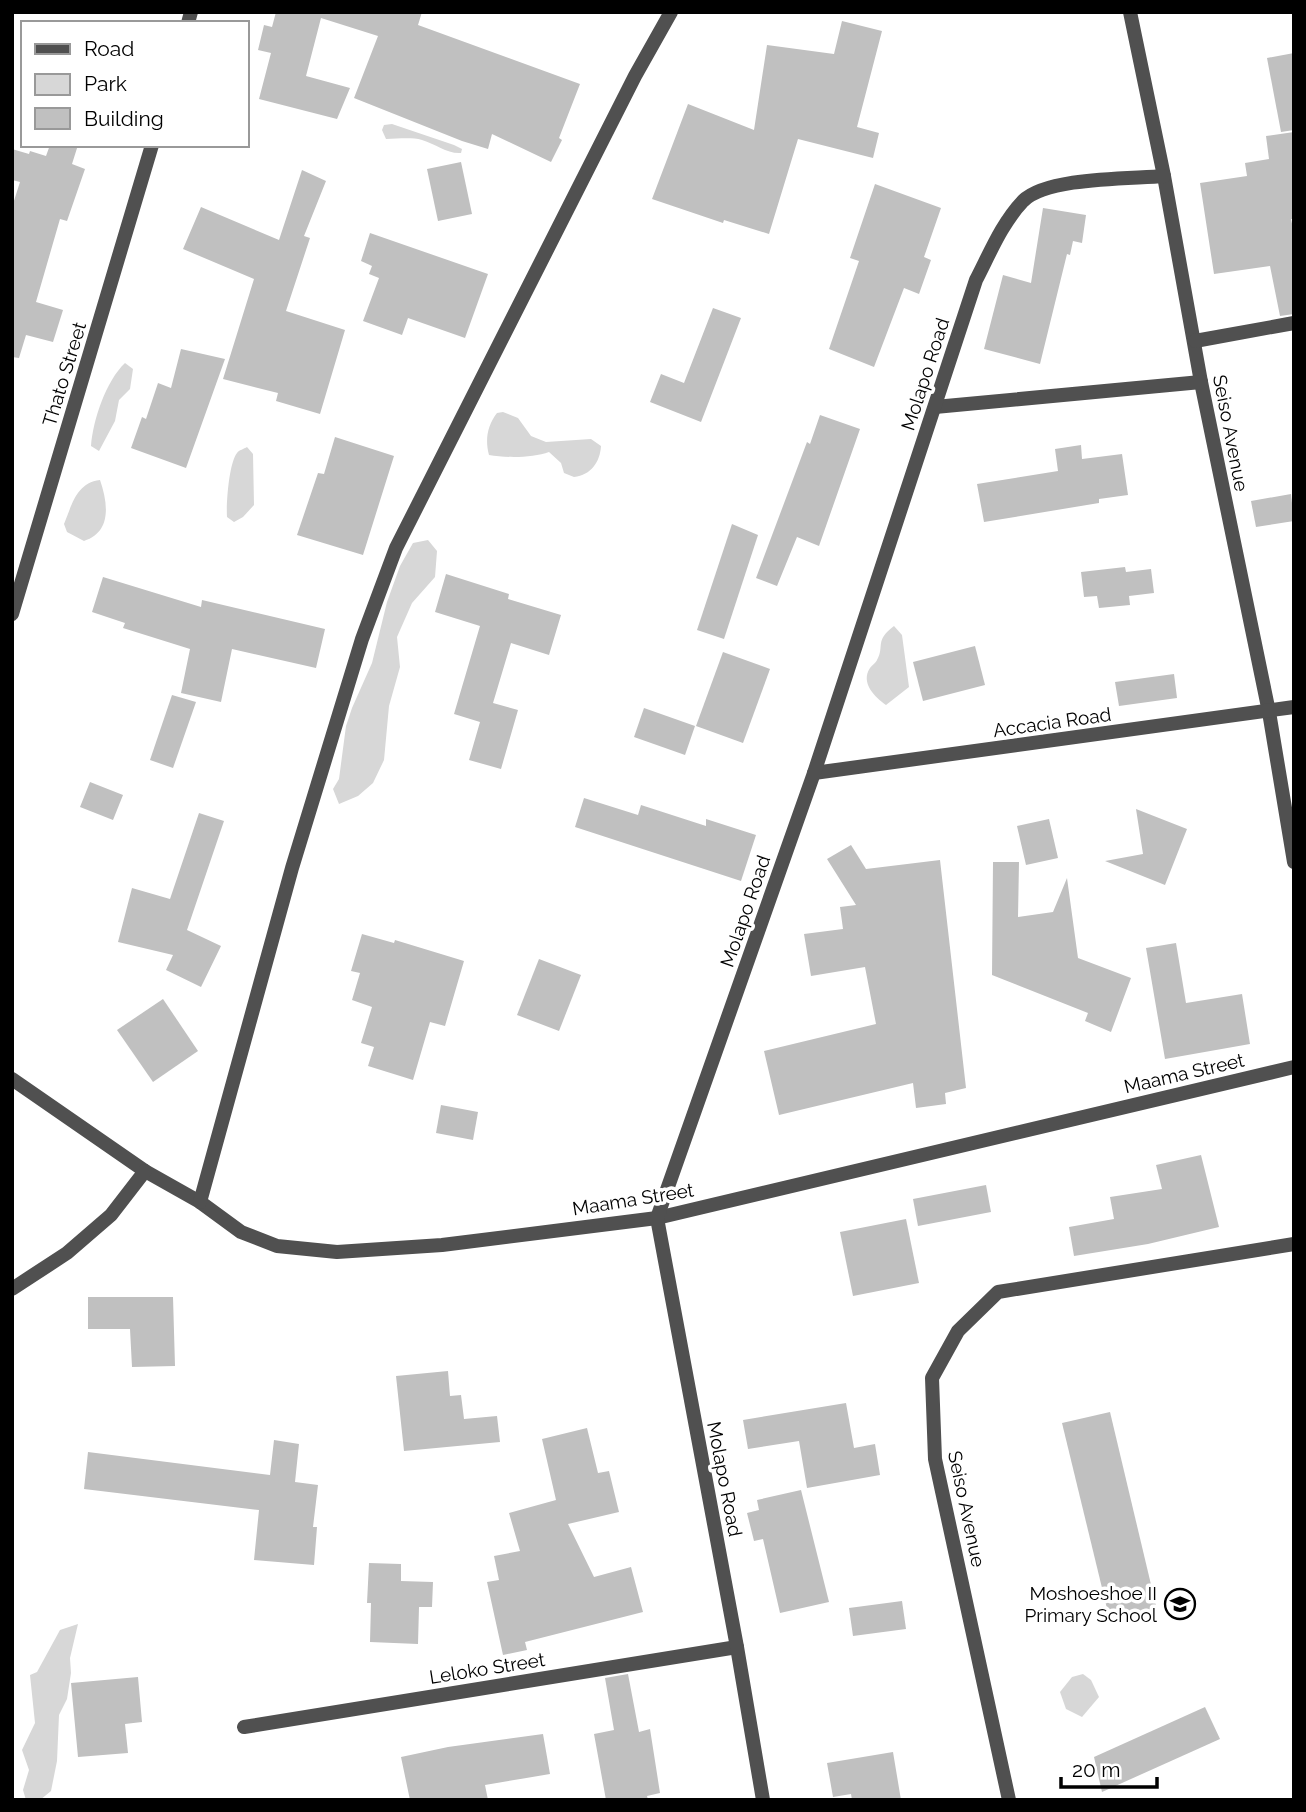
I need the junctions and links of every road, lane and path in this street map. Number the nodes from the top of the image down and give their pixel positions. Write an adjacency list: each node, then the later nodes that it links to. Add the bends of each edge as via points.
1 (671, 12): 17 (street, via 396,548 362,639 292,869)
2 (1130, 12): 4 (street, Seiso Avenue)
3 (151, 147): 9 (street, Thato Street)
4 (1164, 176): 6 (street, Seiso Avenue); 8 (street, Molapo Road, via 1061,183 1025,199 1001,230 976,280)
5 (1294, 323): 6 (street)
6 (1195, 341): 7 (street, Seiso Avenue)
7 (1201, 382): 8 (street); 11 (street, Seiso Avenue)
8 (934, 407): 12 (street, Molapo Road)
9 (12, 614)
10 (1294, 707): 11 (street, Accacia Road)
11 (1269, 712): 12 (street, Accacia Road); 13 (street, Seiso Avenue)
12 (814, 773): 18 (street, Molapo Road)
13 (1294, 862)
14 (1294, 1067): 18 (street, Maama Street)
15 (12, 1079): 16 (street, Maama Street)
16 (145, 1171): 17 (street, Maama Street); 20 (street, via 111,1215 68,1253)
17 (200, 1202): 18 (street, Maama Street, via 241,1232 277,1246 337,1252 442,1245)
18 (657, 1218): 21 (street, Molapo Road)
19 (1294, 1244): 24 (street, Seiso Avenue, via 998,1292 958,1331 932,1378 935,1459)
20 (12, 1289)
21 (737, 1647): 22 (street, Leloko Street); 23 (street, Molapo Road)
22 (244, 1727)
23 (763, 1800)
24 (1009, 1800)

